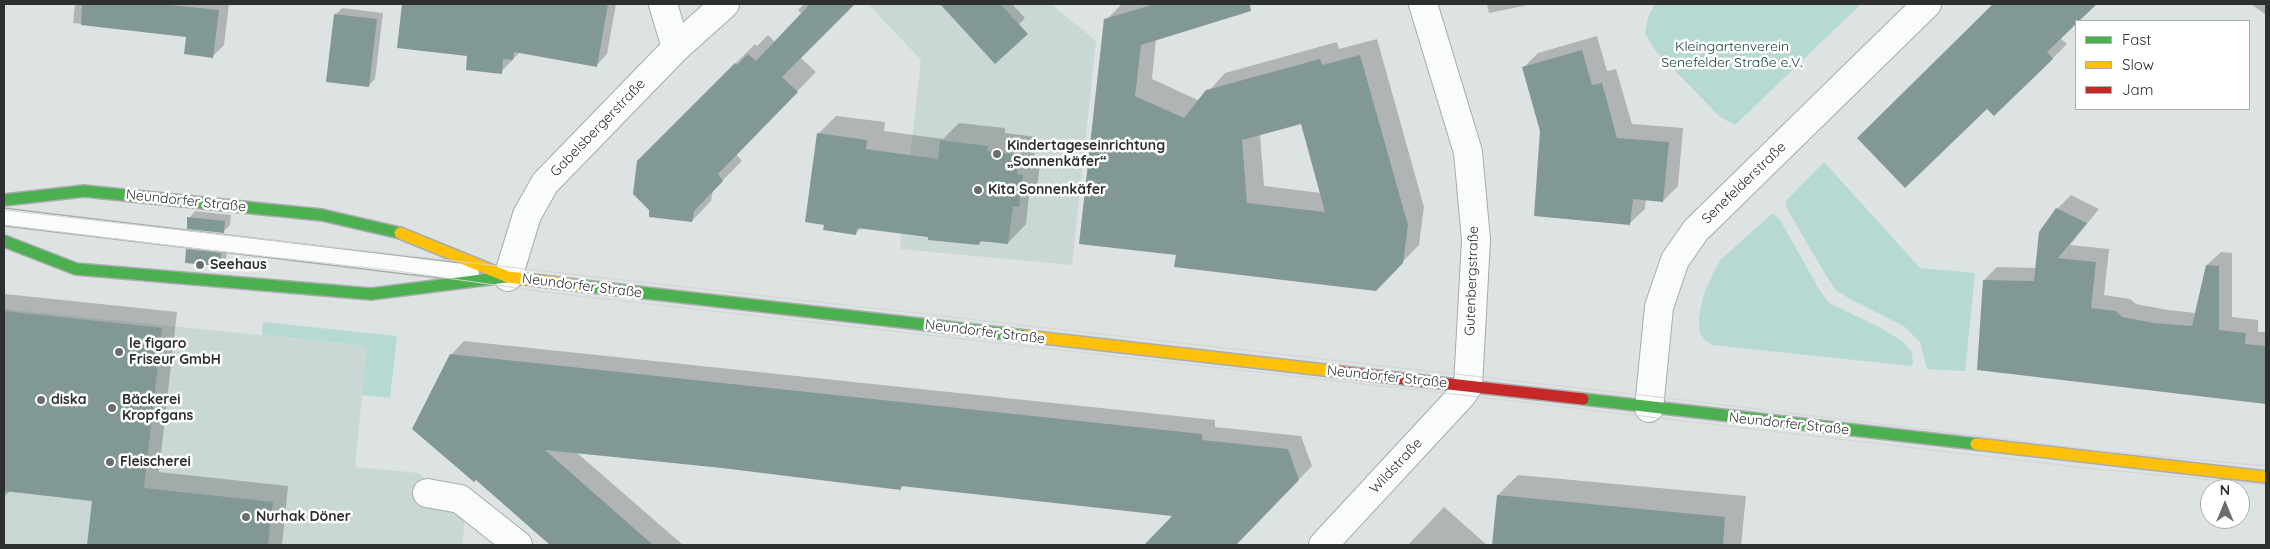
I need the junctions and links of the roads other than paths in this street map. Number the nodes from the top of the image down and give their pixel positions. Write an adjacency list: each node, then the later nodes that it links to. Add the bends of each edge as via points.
1 (663, 4): 5 (street)
2 (725, 4): 5 (street, Gabelsbergerstraße)
3 (1423, 4): 10 (street, Gutenbergstraße, via 1468,152 1476,240)
4 (1927, 4): 11 (street, Senefelderstraße, via 1696,230 1675,260 1659,307)
5 (676, 48): 9 (street, Gabelsbergerstraße, via 545,183 527,215)
6 (4, 200): 9 (street, Neundorfer Straße, via 84,191 322,215 400,233)
7 (4, 218): 9 (lane, Neundorfer Straße)
8 (4, 241): 9 (street, Neundorfer Straße, via 76,269 372,294)
9 (508, 277): 10 (street, Neundorfer Straße)
10 (1468, 386): 11 (street, Neundorfer Straße); 15 (street, Wildstraße)
11 (1649, 408): 12 (street, Neundorfer Straße)
12 (2266, 477)
13 (427, 493): 14 (street, via 460,499)
14 (518, 545)
15 (1323, 545)

